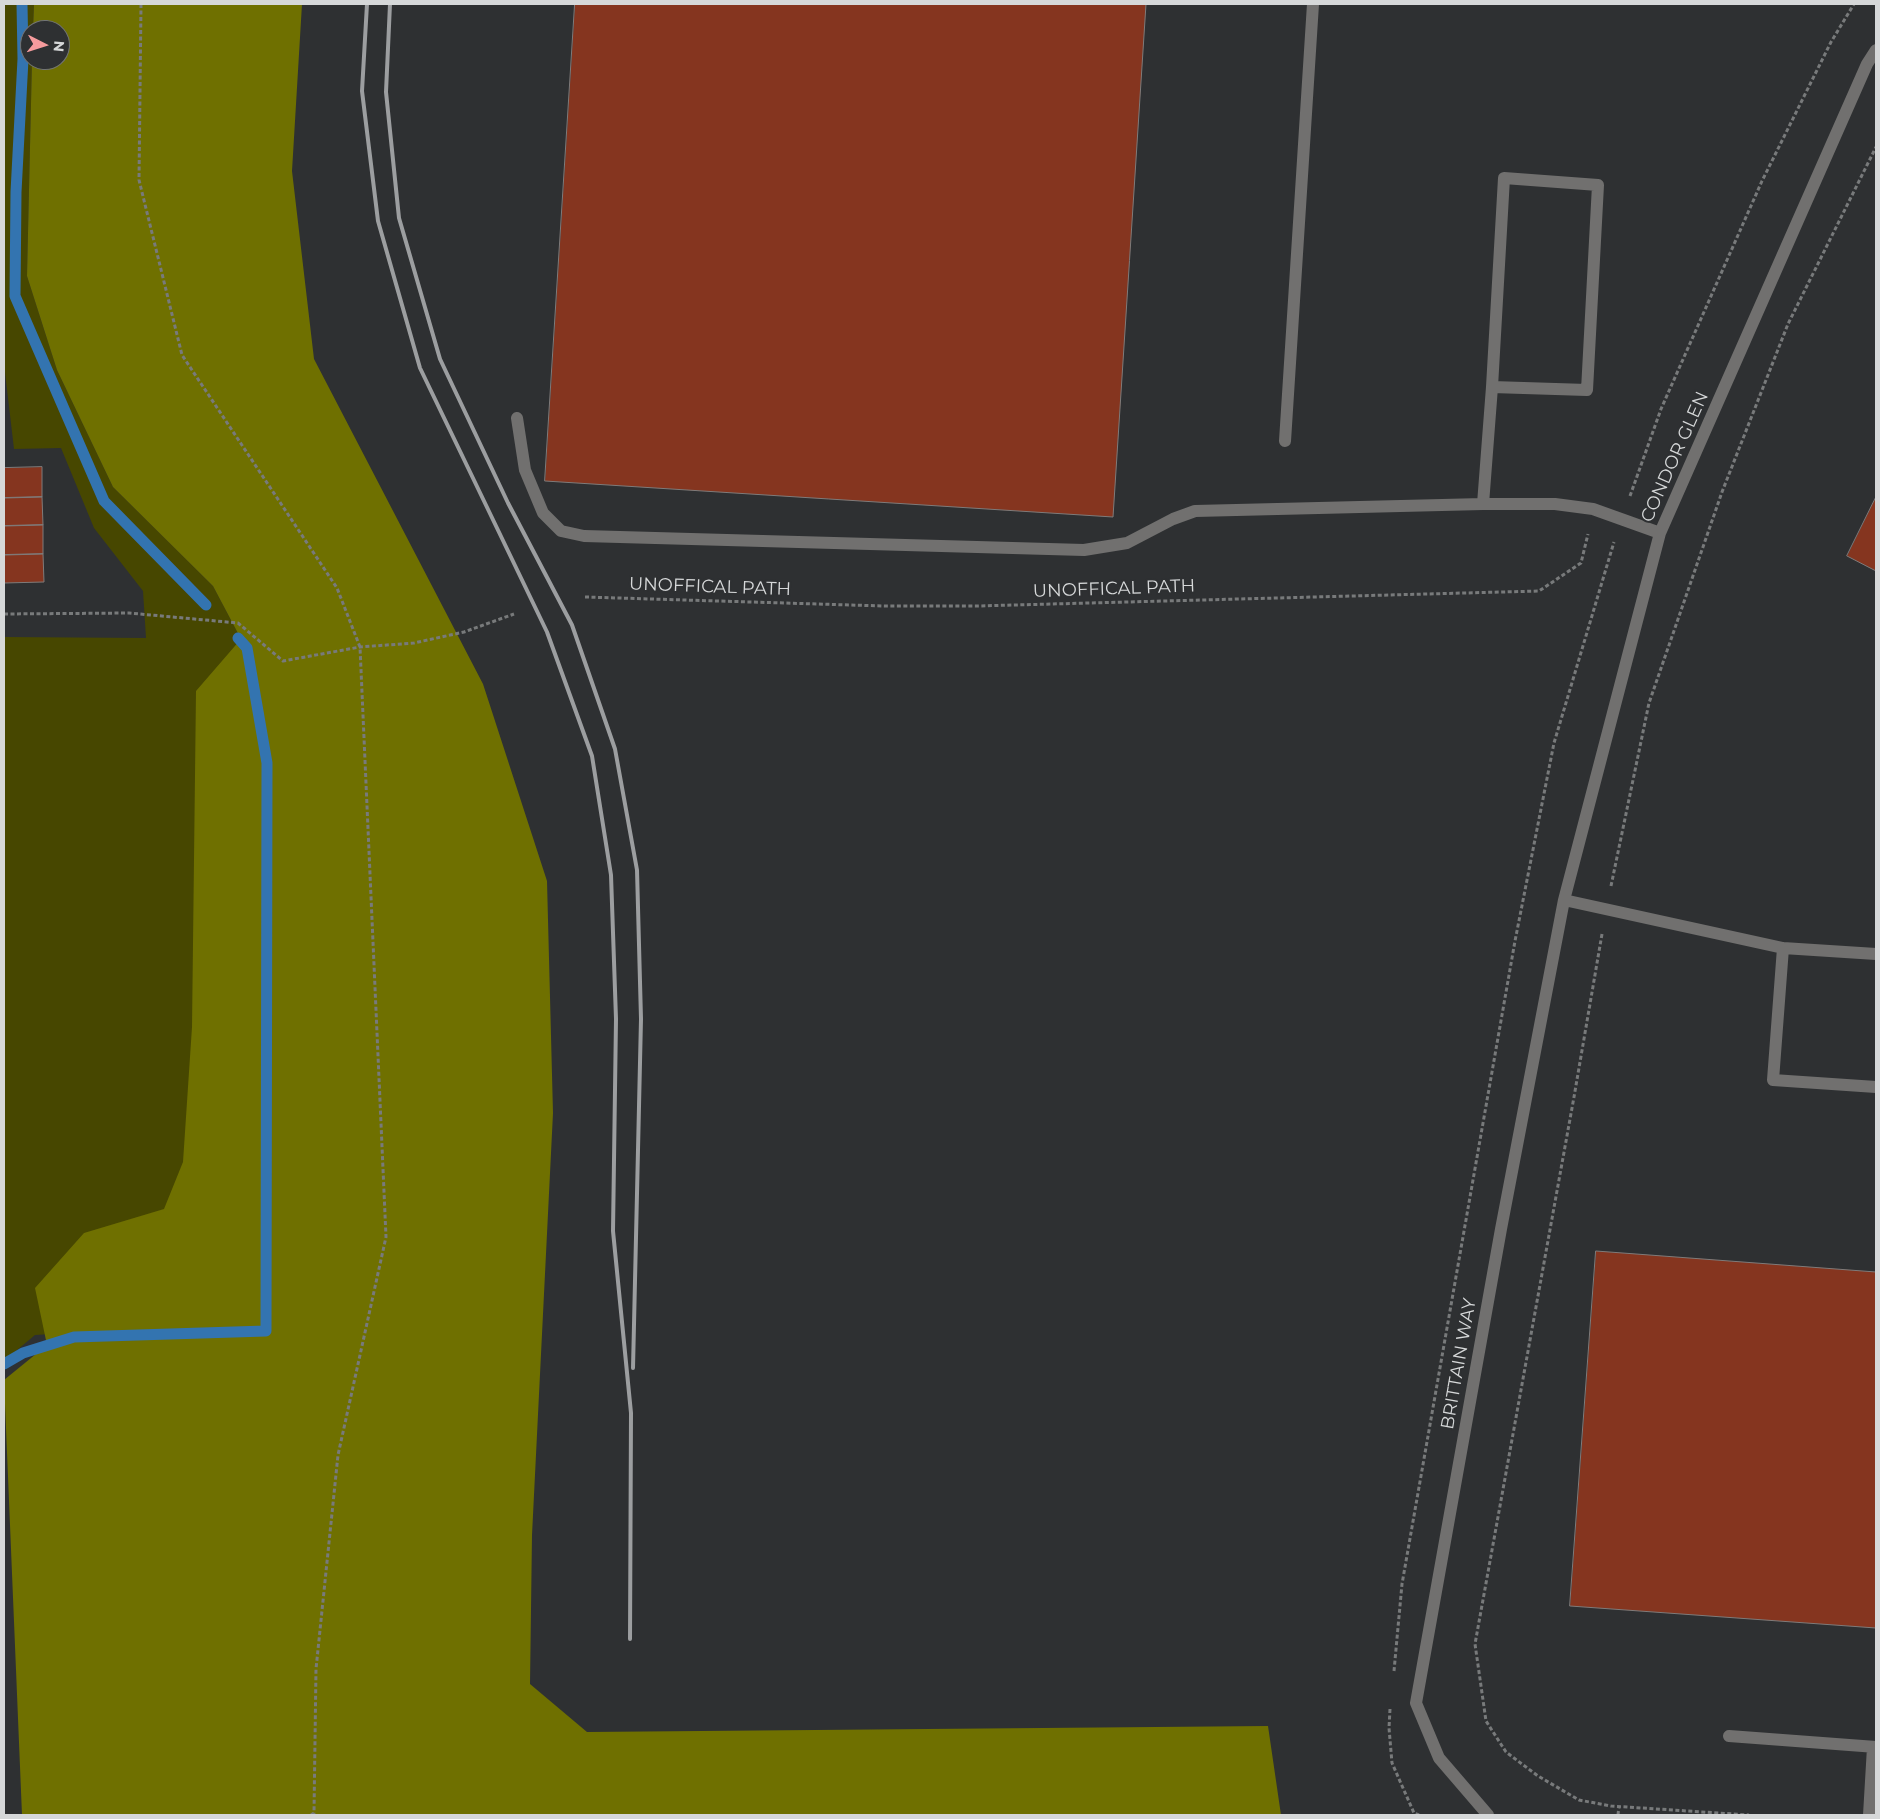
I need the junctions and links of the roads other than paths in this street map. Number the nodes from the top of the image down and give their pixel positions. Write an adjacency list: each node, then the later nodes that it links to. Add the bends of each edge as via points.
1 (1314, 4): 5 (street)
2 (1876, 50): 7 (street, CONDOR GLEN, via 1867,64)
3 (1492, 387): 3 (street, via 1587,390 1598,185 1504,178); 6 (street)
4 (518, 418): 6 (street, via 525,470 543,513 561,531 584,536 1084,550 1127,543 1173,518 1195,511)
5 (1284, 441)
6 (1483, 504): 7 (street, via 1555,504 1593,509)
7 (1660, 533): 8 (street, CONDOR GLEN)
8 (1564, 900): 9 (street); 14 (street, BRITTAIN WAY, via 1416,1703 1439,1758)
9 (1783, 948): 10 (street); 11 (street, via 1773,1080)
10 (1876, 954)
11 (1876, 1087)
12 (1729, 1736): 13 (street)
13 (1875, 1747): 15 (street)
14 (1488, 1815)
15 (1869, 1815)

